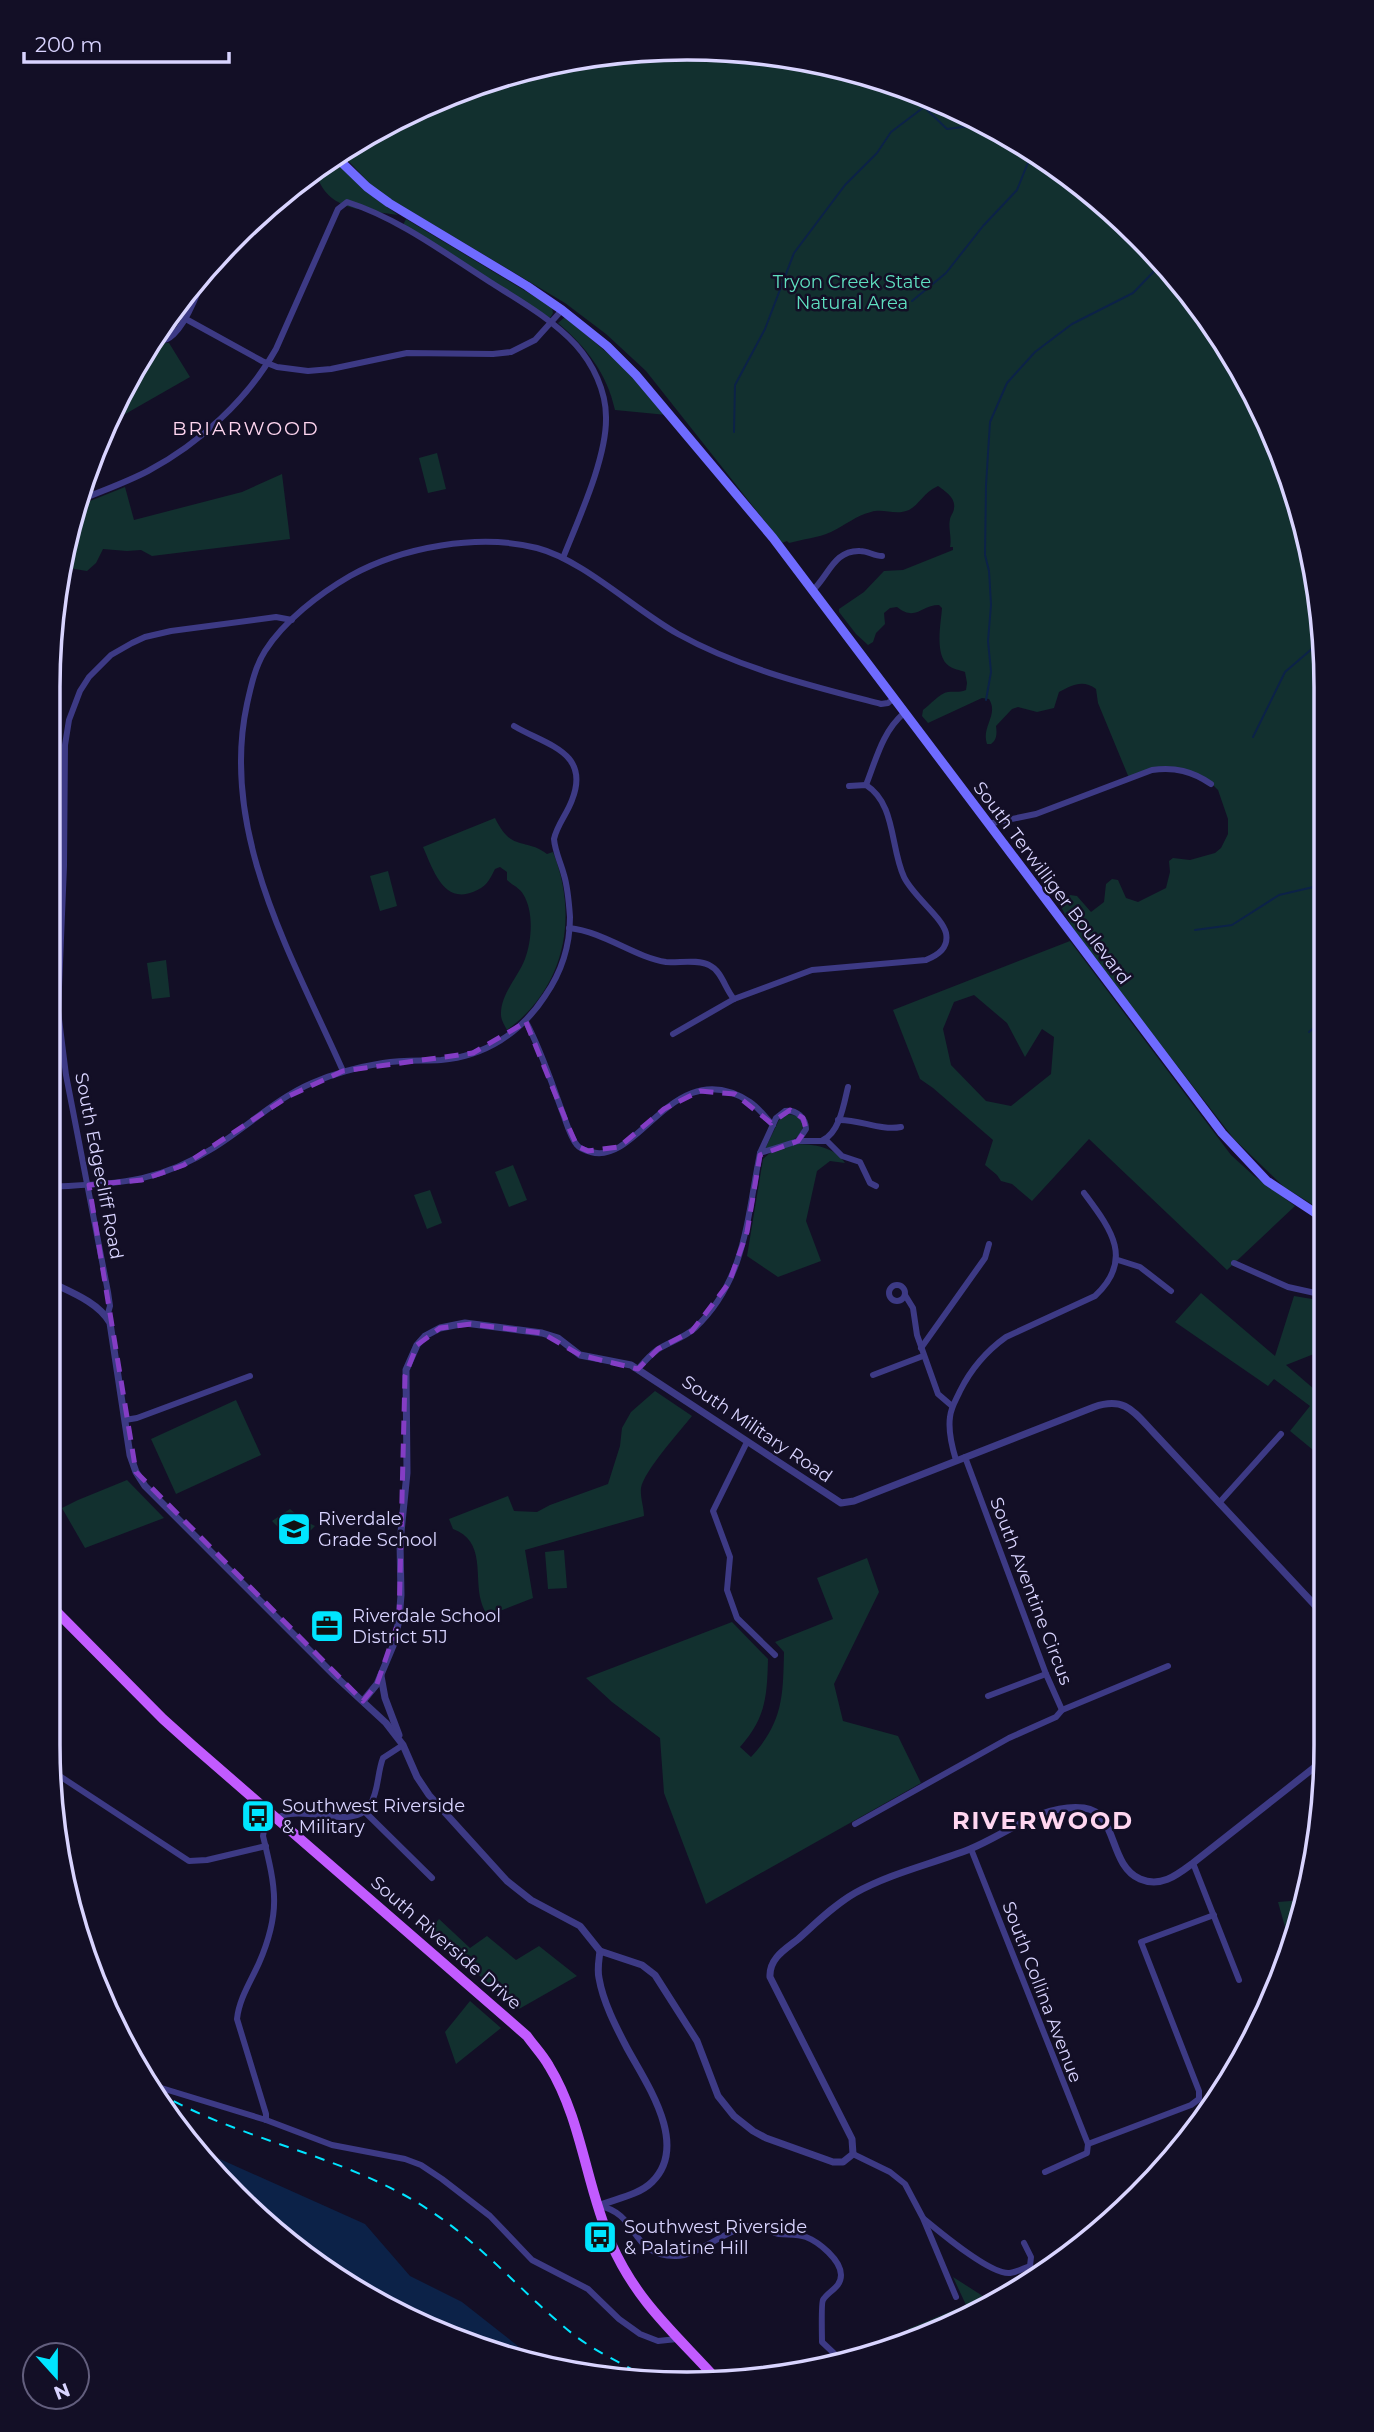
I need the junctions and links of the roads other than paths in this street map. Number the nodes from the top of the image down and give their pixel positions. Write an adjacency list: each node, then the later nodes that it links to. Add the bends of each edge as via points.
1 (342, 163): 3 (main road, South Terwilliger Boulevard, via 383,200)
2 (195, 298): 4 (street)
3 (562, 310): 5 (street); 11 (main road, South Terwilliger Boulevard, via 636,374)
4 (184, 318): 6 (street, via 171,338); 7 (street)
5 (551, 323): 7 (street, via 528,344 505,354 407,353 308,371); 7 (street, via 439,248 350,202 338,209); 10 (street, via 589,361 603,393 607,418 593,482)
6 (164, 340)
7 (268, 363): 8 (street, via 224,414 184,447 140,475)
8 (90, 496)
9 (882, 556): 11 (street, via 863,551 844,555 832,563)
10 (562, 558): 12 (street, via 513,544 470,542 437,547 393,558 354,575); 13 (street, via 683,637 760,670 881,704)
11 (813, 590): 13 (main road, South Terwilliger Boulevard)
12 (292, 620): 21 (street, South Edgecliff Road, via 279,617 157,634 132,643 105,661 82,687 71,711 65,745); 26 (street, via 258,665 245,712 241,744 244,810 284,939)
13 (894, 699): 14 (main road, South Terwilliger Boulevard)
14 (904, 713): 17 (street, via 884,737); 19 (main road, South Terwilliger Boulevard)
15 (514, 726): 20 (street, via 556,747 575,768 574,795 554,839 568,896)
16 (1211, 784): 19 (street, via 1187,772 1153,770 1036,814)
17 (866, 785): 18 (street); 22 (street, via 884,804 895,856 915,895 942,924 947,934 945,946 926,960 812,970)
18 (849, 786)
19 (988, 824): 38 (main road, South Terwilliger Boulevard, via 1222,1133 1267,1181)
20 (569, 928): 22 (street, via 595,933 662,961 709,964); 23 (street, via 552,986)
21 (60, 954)
22 (734, 999): 25 (street)
23 (526, 1022): 26 (street, via 473,1053); 29 (street, via 577,1146 588,1152 604,1153 619,1147 664,1109 700,1091 735,1094 753,1103)
24 (60, 1027): 34 (street, South Edgecliff Road)
25 (673, 1034)
26 (343, 1072): 34 (street, via 289,1096 184,1165 142,1180)
27 (848, 1087): 28 (street)
28 (838, 1120): 30 (street); 31 (street, via 831,1134)
29 (773, 1125): 32 (street, via 783,1112 796,1112 806,1126); 33 (street)
30 (901, 1128)
31 (821, 1140): 32 (street); 36 (street, via 842,1156 860,1162)
32 (798, 1141): 33 (street)
33 (760, 1153): 48 (street, via 747,1232 729,1283 692,1331 658,1349)
34 (89, 1185): 35 (street); 46 (street, South Edgecliff Road, via 110,1301)
35 (60, 1186)
36 (876, 1186)
37 (1084, 1193): 40 (street, via 1108,1228)
38 (1314, 1212)
39 (989, 1244): 47 (street, via 985,1258)
40 (1118, 1260): 43 (street, via 1140,1267); 51 (street, via 1095,1296 993,1345 968,1374)
41 (1234, 1263): 44 (street, via 1288,1287)
42 (60, 1288): 46 (street)
43 (1171, 1291)
44 (1314, 1293)
45 (905, 1295): 47 (street, via 913,1308)
46 (107, 1317): 52 (street)
47 (922, 1352): 49 (street); 51 (street, via 938,1394)
48 (638, 1369): 54 (street, South Military Road); 62 (street, South Military Road, via 580,1355 558,1338 533,1331 460,1323 440,1328 420,1342 405,1376 407,1473 400,1609)
49 (873, 1375)
50 (250, 1376): 52 (street)
51 (952, 1406): 56 (street, via 949,1424)
52 (125, 1420): 65 (street, via 132,1462 145,1486)
53 (1281, 1434): 57 (street)
54 (747, 1441): 56 (street, South Military Road, via 841,1503); 60 (street, via 713,1511 730,1557 727,1590 737,1618)
55 (965, 1457): 56 (street, South Military Road); 57 (street, South Military Road, via 1116,1402 1132,1410); 63 (street, South Aventine Circus)
56 (956, 1460)
57 (1219, 1503): 58 (street, South Military Road)
58 (1314, 1604)
59 (60, 1615): 71 (main road, South Riverside Drive, via 163,1718)
60 (775, 1655)
61 (1168, 1666): 66 (street)
62 (381, 1674): 65 (street, South Military Road); 67 (street)
63 (1046, 1674): 64 (street); 66 (street, South Aventine Circus)
64 (988, 1696)
65 (363, 1701): 67 (street)
66 (1062, 1710): 72 (street, South Aventine Circus)
67 (403, 1745): 70 (street, via 383,1758 375,1793); 78 (street, via 429,1795 507,1881 531,1900 580,1926)
68 (1313, 1768): 75 (street)
69 (61, 1777): 73 (street, via 189,1861)
70 (364, 1811): 71 (street, via 338,1818 299,1812); 76 (street)
71 (275, 1818): 73 (street, via 264,1830); 85 (main road, South Riverside Drive, via 527,2036 549,2065 565,2100)
72 (855, 1824)
73 (266, 1846): 81 (street, via 275,1891 273,1925 237,2019)
74 (971, 1849): 75 (street, via 1038,1816 1083,1808 1101,1816 1122,1864 1137,1878 1163,1881); 82 (street, South Collina Avenue); 83 (street, via 852,1895 772,1964 773,1985 852,2139)
75 (1193, 1863): 77 (street)
76 (432, 1878)
77 (1214, 1914): 79 (street); 82 (street, via 1141,1942 1199,2099)
78 (600, 1951): 83 (street, via 642,1965 655,1975 697,2041 718,2096 743,2124 833,2162 843,2162); 85 (street, via 598,1972 603,1992 628,2050 653,2092 666,2146 661,2170 650,2184)
79 (1239, 1980)
80 (162, 2090): 81 (street)
81 (266, 2120): 89 (street, via 332,2145 421,2165 490,2216 532,2260 588,2289 640,2334 658,2341)
82 (1088, 2144): 84 (street, via 1087,2153)
83 (853, 2154): 86 (street, via 905,2184)
84 (1045, 2172)
85 (598, 2206): 89 (main road, South Riverside Drive, via 624,2270 649,2309); 90 (street, via 628,2221 639,2241 665,2255 685,2256 751,2225 807,2238 825,2250 841,2273 821,2308 822,2342)
86 (923, 2218): 87 (street, via 1002,2272 1030,2266); 88 (street)
87 (1024, 2243)
88 (956, 2297)
89 (677, 2339): 91 (main road, South Riverside Drive)
90 (835, 2354)
91 (709, 2371)

